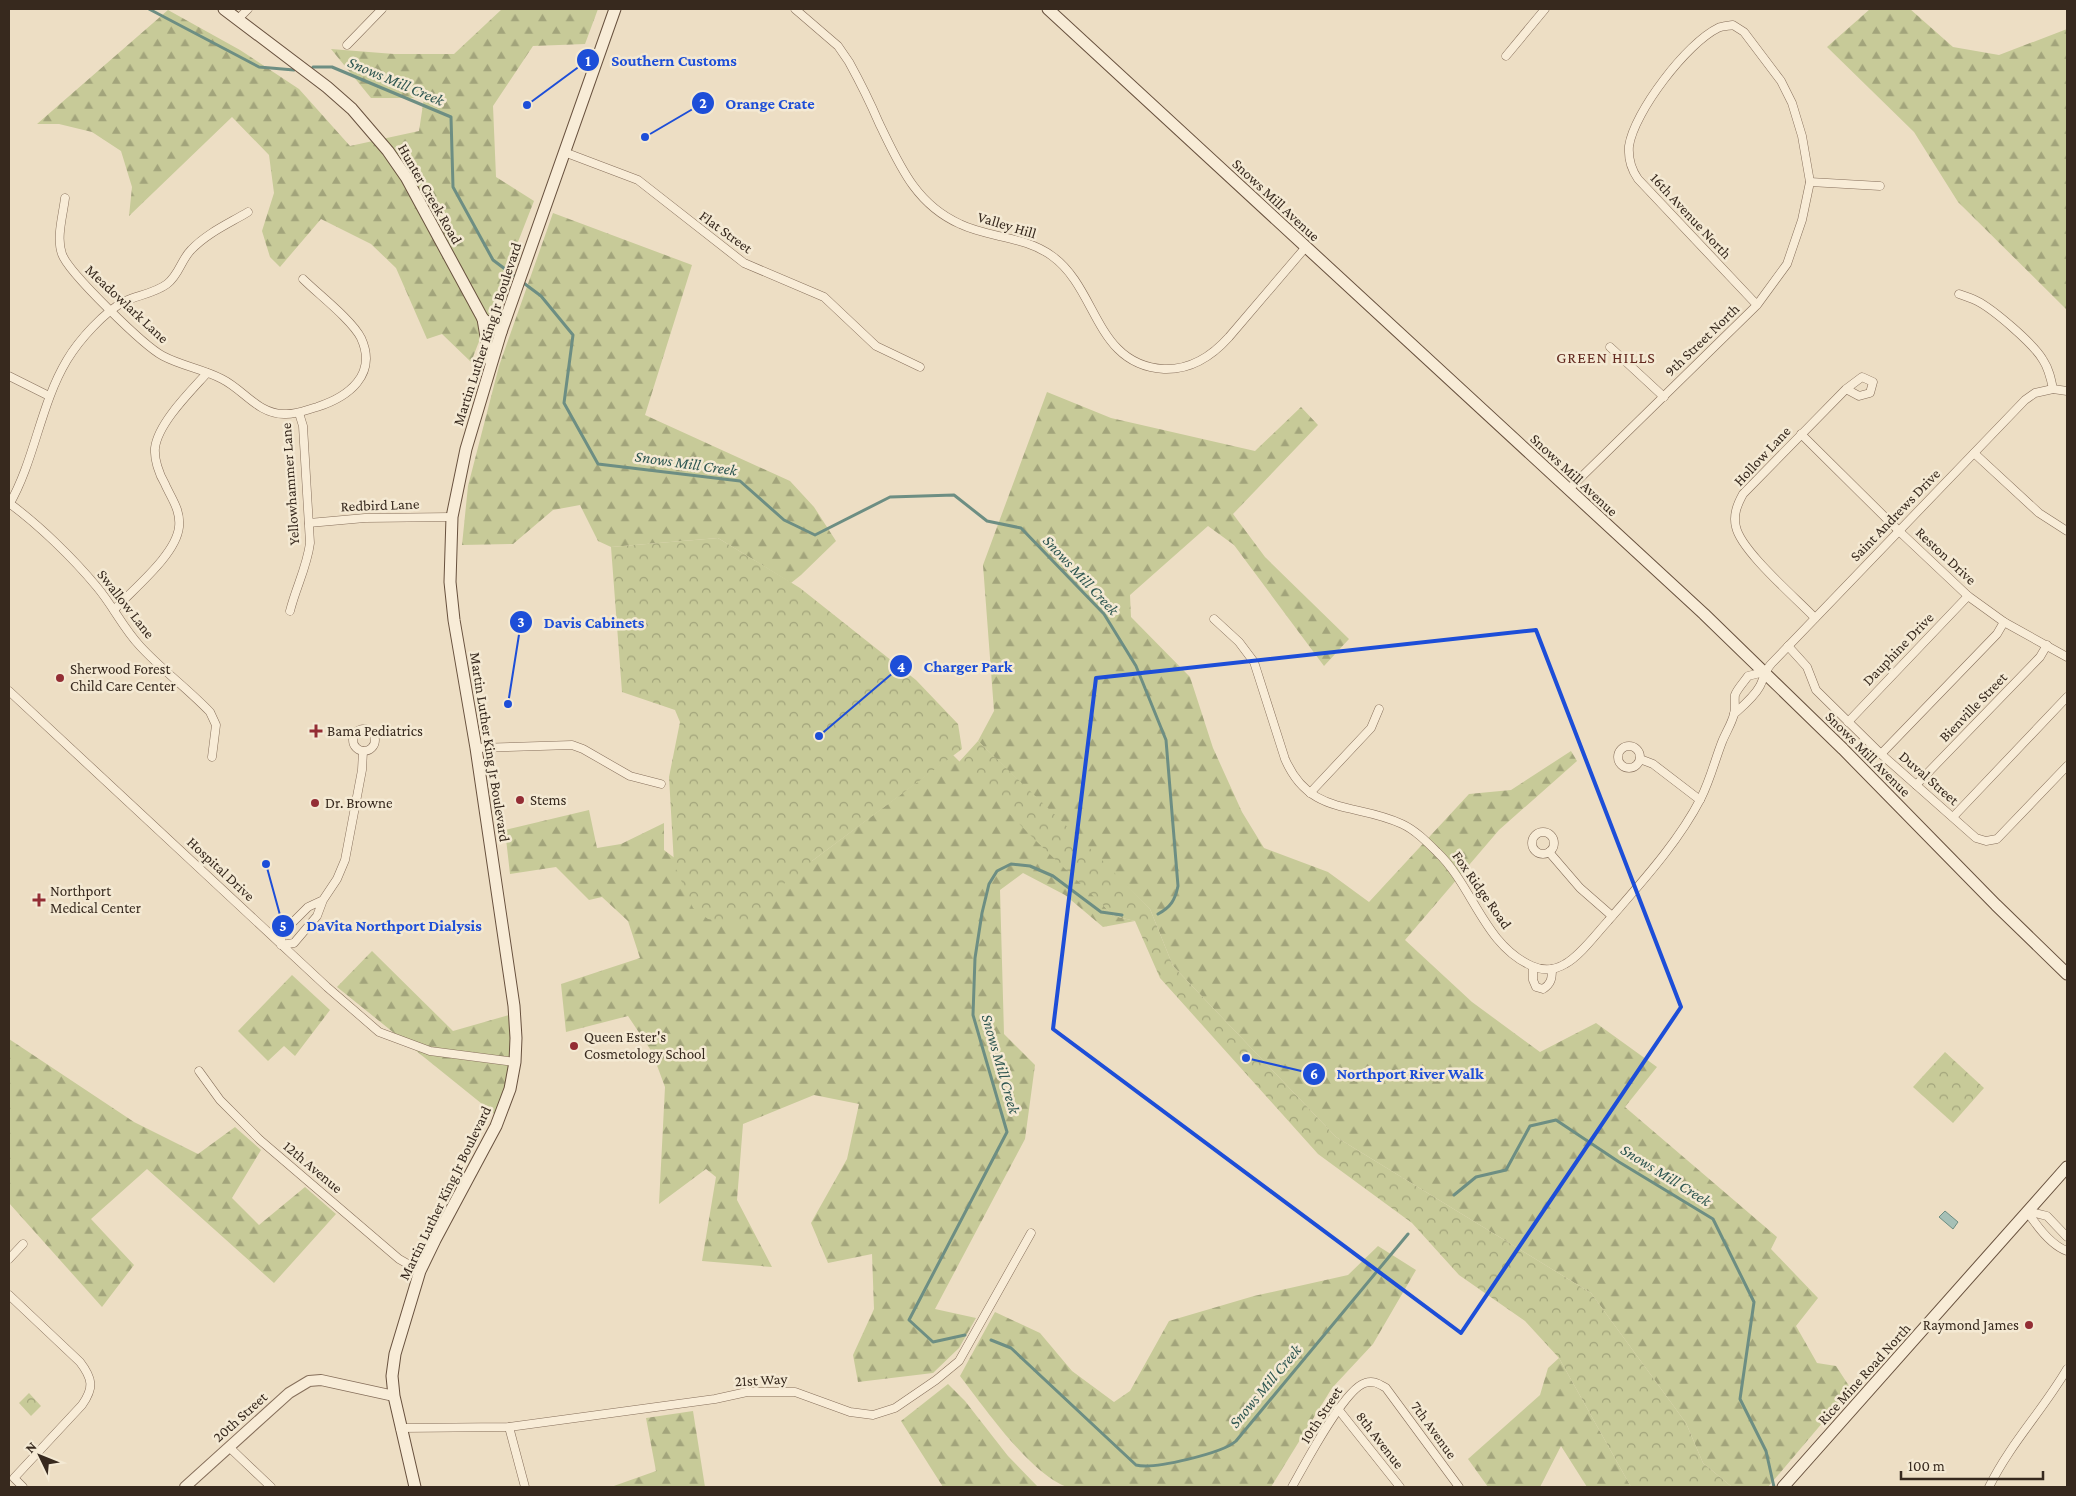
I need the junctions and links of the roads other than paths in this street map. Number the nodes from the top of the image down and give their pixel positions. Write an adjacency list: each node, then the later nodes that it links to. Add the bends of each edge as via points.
1 (224, 9): 8 (main road, Hunter Creek Road)
2 (248, 9): 8 (street)
3 (382, 9): 9 (street)
4 (615, 9): 11 (main road, Martin Luther King Jr Boulevard)
5 (795, 9): 16 (street, Valley Hill, via 838,46 849,62 906,178 920,196 957,223 1024,242 1052,256 1072,275 1114,346 1139,363 1174,369 1204,359 1219,348)
6 (1048, 9): 16 (main road, Snows Mill Avenue)
7 (1545, 9): 10 (street)
8 (238, 19): 21 (main road, Hunter Creek Road, via 327,87 352,109 388,151 406,177)
9 (346, 45)
10 (1506, 56)
11 (564, 152): 22 (main road, Martin Luther King Jr Boulevard); 25 (street, Flat Street, via 638,180 744,263 824,297 876,346)
12 (1810, 182): 13 (street); 19 (street, 9th Street North, via 1802,220 1787,264); 19 (street, 16th Avenue North, via 1792,103 1781,81 1744,32 1732,25 1720,27 1694,46 1656,91 1637,123 1629,146 1629,158 1638,179)
13 (1880, 186)
14 (65, 198): 20 (street, Meadowlark Lane, via 61,253 74,275)
15 (248, 212): 20 (street, via 205,237 189,251 169,283)
16 (1306, 248): 36 (main road, Snows Mill Avenue)
17 (303, 279): 33 (street, Meadowlark Lane, via 353,327 361,338 365,364 362,377 353,389 328,403)
18 (1959, 294): 29 (street, via 1990,309 2037,351 2049,371)
19 (1757, 305): 32 (street, 9th Street North)
20 (112, 311): 26 (street, Meadowlark Lane, via 160,354); 31 (street, via 94,326 67,360)
21 (483, 320): 22 (main road, Hunter Creek Road); 24 (main road)
22 (501, 332): 24 (main road, Martin Luther King Jr Boulevard)
23 (1610, 347): 32 (street)
24 (491, 365): 38 (main road, Martin Luther King Jr Boulevard, via 466,449)
25 (920, 368)
26 (207, 373): 33 (street, Meadowlark Lane, via 233,385 264,410 283,415); 43 (street, via 157,438 156,461 179,515 176,539 163,559)
27 (9, 376): 31 (street)
28 (1846, 389): 34 (street, Hollow Lane)
29 (2053, 389): 30 (street); 35 (street, Saint Andrews Drive, via 2035,393 2025,400)
30 (2067, 391)
31 (49, 396): 37 (street)
32 (1664, 397): 36 (street, 9th Street North)
33 (299, 413): 39 (street, Yellowhammer Lane, via 303,426)
34 (1801, 434): 40 (street, Reston Drive); 45 (street, Hollow Lane, via 1743,494 1735,515 1740,538 1746,548)
35 (1974, 452): 40 (street, Saint Andrews Drive); 41 (street, via 2040,513)
36 (1568, 490): 51 (main road, Snows Mill Avenue)
37 (9, 504): 43 (street, Swallow Lane, via 79,566)
38 (452, 517): 39 (street, Redbird Lane, via 367,518); 57 (main road, Martin Luther King Jr Boulevard, via 450,582)
39 (309, 523): 44 (street, Yellowhammer Lane, via 308,558)
40 (1899, 531): 42 (street, Reston Drive); 45 (street, Saint Andrews Drive)
41 (2067, 531)
42 (1968, 596): 47 (street, Reston Drive); 56 (street, Dauphine Drive)
43 (114, 610): 60 (street, Swallow Lane, via 140,647 210,712 216,725)
44 (290, 611)
45 (1815, 618): 49 (street, Saint Andrews Drive)
46 (1214, 619): 65 (street, Fox Ridge Road, via 1254,662 1290,771)
47 (2004, 622): 48 (street, Reston Drive); 59 (street, via 1997,634)
48 (2047, 645): 50 (street, Reston Drive); 64 (street, Bienville Street, via 2040,657)
49 (1788, 646): 51 (street, Saint Andrews Drive); 56 (street, Duval Street, via 1807,667 1816,690)
50 (2067, 657)
51 (1764, 672): 55 (street, via 1761,685); 55 (street, via 1748,676 1736,695); 74 (main road, Snows Mill Avenue)
52 (9, 691): 71 (street, Hospital Drive)
53 (2067, 697): 67 (street)
54 (1379, 709): 65 (street, via 1371,728)
55 (1734, 714): 66 (street)
56 (1848, 722): 59 (street, Duval Street)
57 (476, 748): 63 (street, via 572,745 630,776); 75 (main road, Martin Luther King Jr Boulevard, via 514,1006)
58 (363, 752): 69 (street, via 345,860)
59 (1881, 754): 64 (street, Duval Street)
60 (212, 757)
61 (1640, 759): 66 (street, via 1653,764)
62 (2067, 766): 67 (street, Duval Street, via 1997,839 1986,841 1976,838)
63 (661, 784)
64 (1916, 785): 67 (street, Duval Street)
65 (1310, 793): 72 (street, Fox Ridge Road, via 1335,806 1392,820 1413,830 1452,868 1497,937)
66 (1700, 800): 70 (street, via 1656,865)
67 (1953, 816)
68 (1549, 852): 70 (street, via 1580,888)
69 (323, 900): 71 (street, via 308,907 282,933); 71 (street, via 318,916 294,943)
70 (1612, 916): 73 (street, via 1566,964)
71 (281, 945): 75 (street, Hospital Drive, via 378,1032 430,1051)
72 (1533, 967): 73 (street); 73 (street, via 1536,987 1543,989 1549,985)
73 (1552, 969)
74 (2067, 974)
75 (515, 1062): 84 (main road, Martin Luther King Jr Boulevard, via 510,1089 496,1126)
76 (199, 1071): 84 (street, 12th Avenue, via 220,1100 260,1140 399,1259)
77 (2067, 1168): 78 (main road, Rice Mine Road North)
78 (2027, 1211): 80 (street, via 2046,1216); 82 (street, via 2037,1226 2061,1249); 102 (main road, Rice Mine Road North)
79 (1031, 1233): 90 (street, 21st Way, via 959,1361 895,1408 873,1415 850,1412 795,1392 747,1392)
80 (2067, 1237)
81 (23, 1244): 83 (street)
82 (2067, 1250)
83 (9, 1260)
84 (420, 1272): 88 (main road, Martin Luther King Jr Boulevard, via 395,1354)
85 (9, 1295): 93 (street, via 80,1362 88,1371 91,1383 82,1406)
86 (2067, 1369): 103 (street, via 2011,1449)
87 (1386, 1388): 89 (street, 10th Street, via 1377,1382 1365,1383 1355,1388); 101 (street, 7th Avenue)
88 (394, 1396): 91 (main road, Martin Luther King Jr Boulevard); 92 (street, 20th Street, via 321,1380 310,1381 299,1386)
89 (1338, 1410): 99 (street, 10th Street); 100 (street, 8th Avenue)
90 (510, 1427): 91 (street, 21st Way); 98 (street)
91 (400, 1428): 97 (main road, Martin Luther King Jr Boulevard)
92 (229, 1447): 95 (street, 20th Street); 96 (street)
93 (11, 1476): 94 (street)
94 (23, 1487)
95 (185, 1487)
96 (271, 1487)
97 (415, 1487)
98 (525, 1487)
99 (1292, 1487)
100 (1400, 1487)
101 (1459, 1487)
102 (1783, 1487)
103 (1989, 1487)

